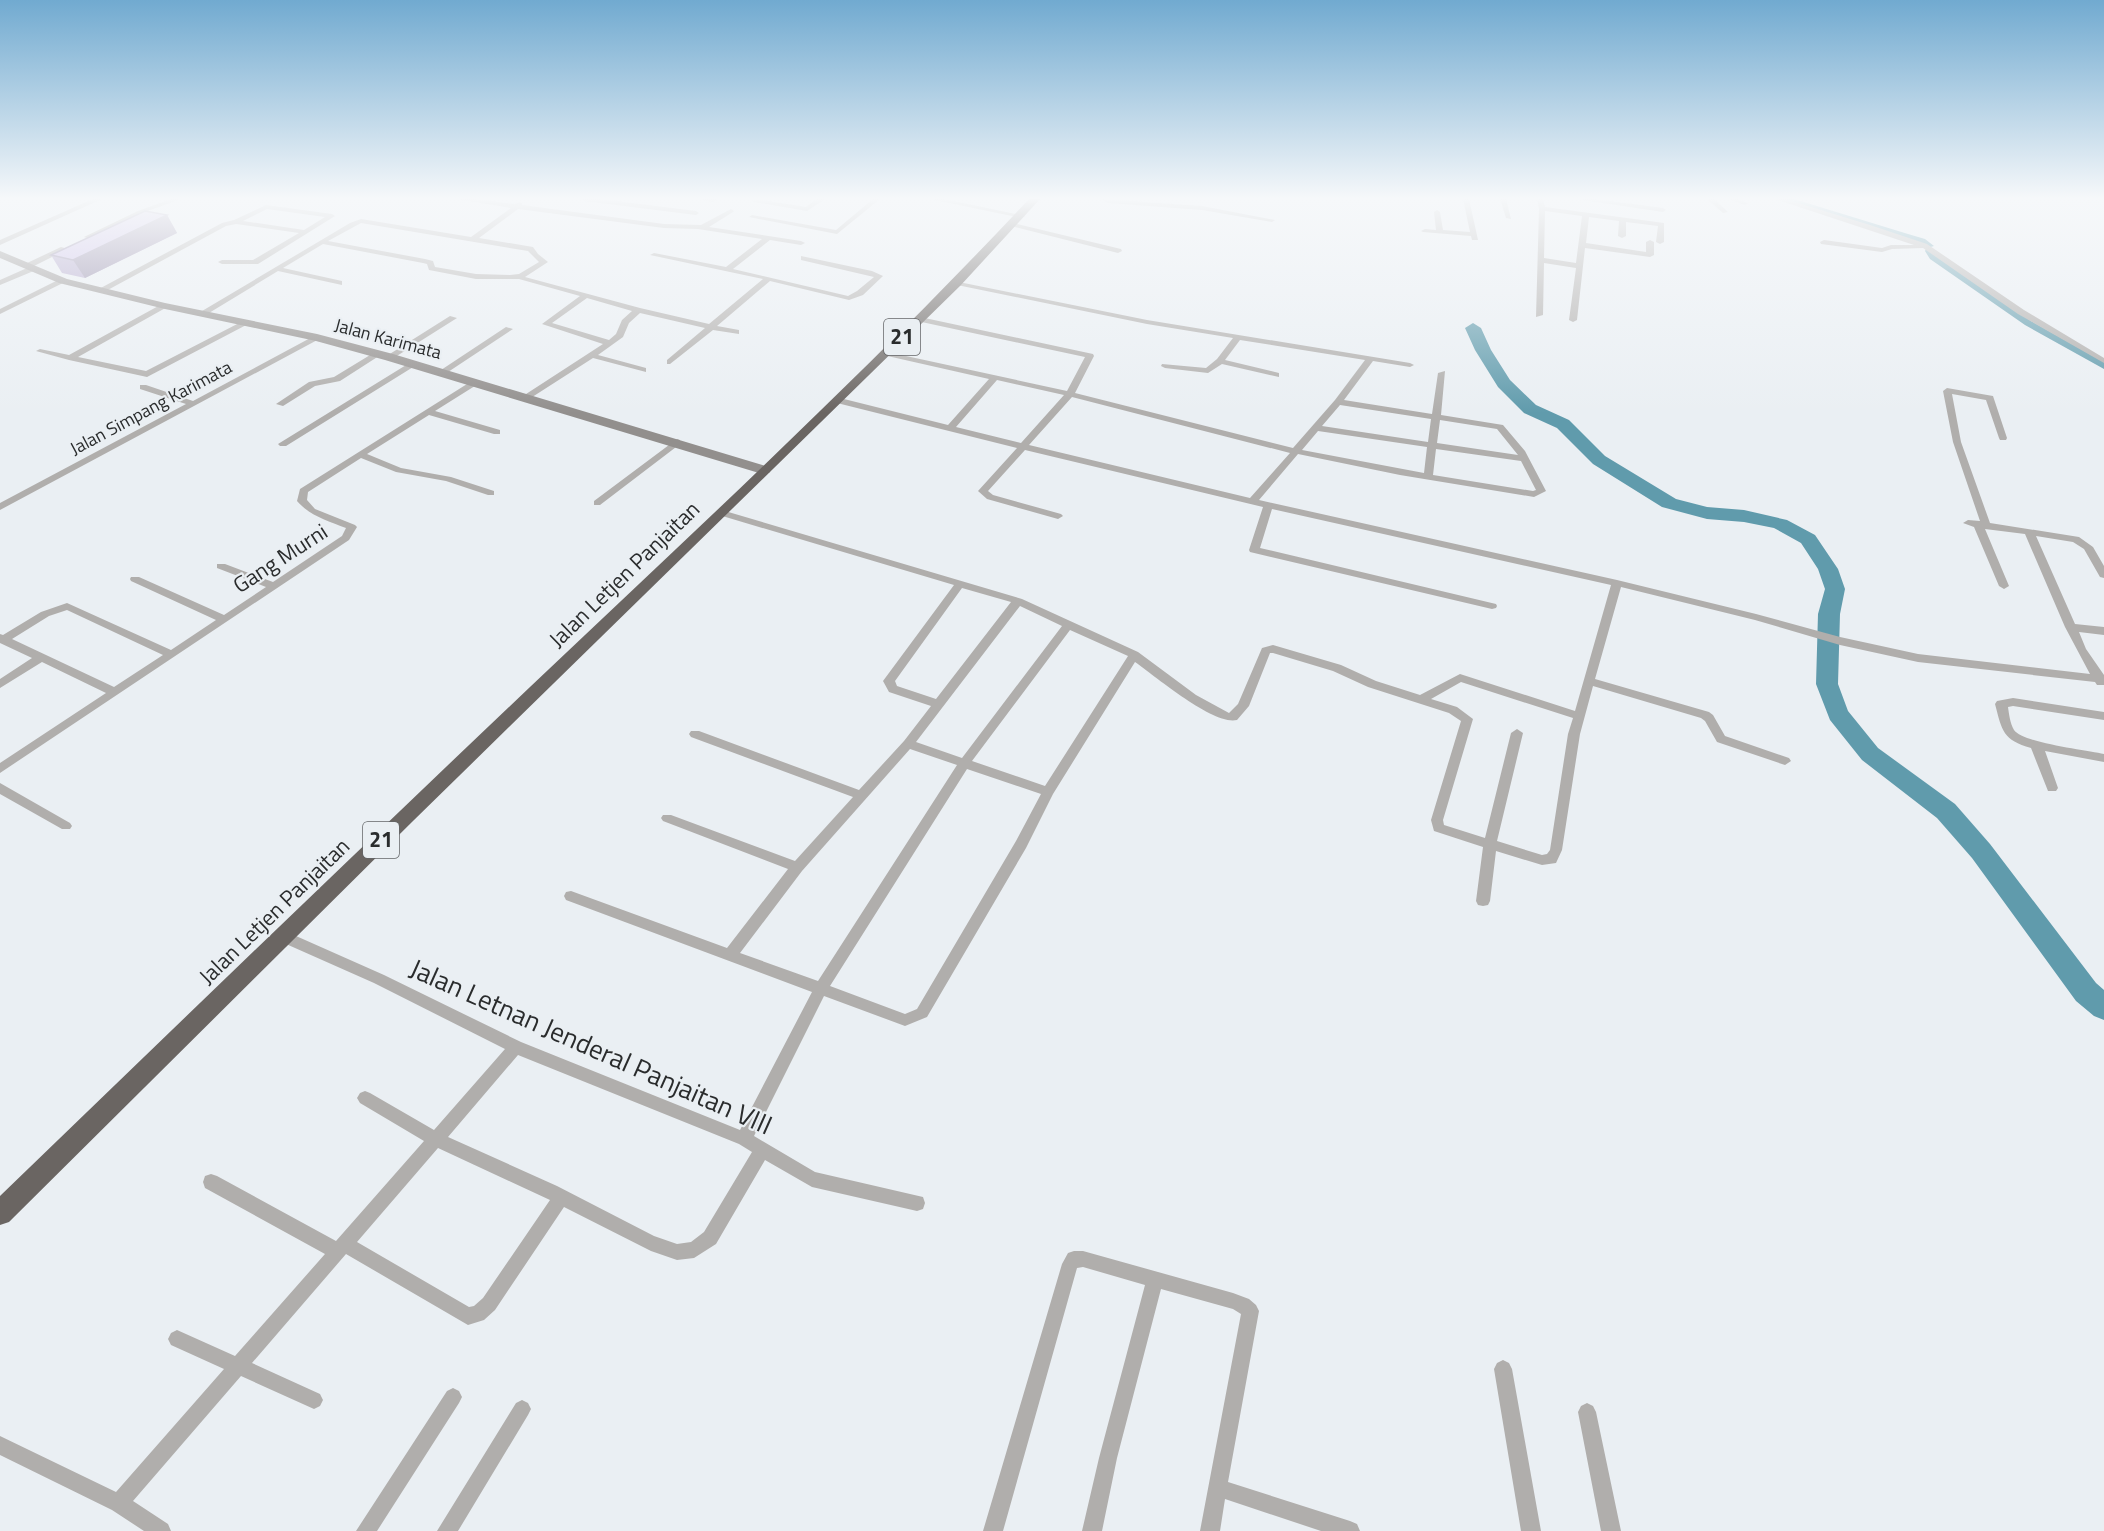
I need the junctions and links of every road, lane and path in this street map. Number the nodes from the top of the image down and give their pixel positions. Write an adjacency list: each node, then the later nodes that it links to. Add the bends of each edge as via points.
1 (24, 270): 17 (street)
2 (39, 270): 16 (main road, Jalan Karimata)
3 (137, 270): 20 (street)
4 (274, 270): 25 (street)
5 (288, 270): 18 (street)
6 (444, 270): 14 (street, via 481,278)
7 (530, 270): 14 (street)
8 (735, 270): 15 (street)
9 (860, 270): 15 (street, via 879,276 849,298)
10 (969, 270): 19 (highway, 21)
11 (1540, 270): 26 (street)
12 (1579, 270): 29 (street)
13 (1960, 270): 44 (street)
14 (521, 276): 21 (street)
15 (770, 278): 31 (street)
16 (63, 281): 20 (main road, Jalan Karimata); 24 (street)
17 (0, 283)
18 (339, 283)
19 (957, 283): 28 (highway, 21); 34 (street)
20 (101, 290): 22 (main road, Jalan Karimata)
21 (586, 295): 23 (street); 36 (street, via 546,324)
22 (165, 306): 25 (main road, Jalan Karimata); 41 (street)
23 (638, 310): 31 (street); 36 (street)
24 (0, 312)
25 (201, 314): 30 (main road, Jalan Karimata)
26 (1539, 315)
27 (453, 318): 39 (street)
28 (920, 320): 38 (highway, 21); 56 (street, via 1088,354 1091,359)
29 (1573, 320)
30 (246, 323): 35 (main road, Jalan Karimata); 41 (street, via 147,374)
31 (711, 327): 33 (street); 45 (street)
32 (509, 329): 50 (street)
33 (736, 332)
34 (1238, 337): 42 (street); 43 (street)
35 (317, 338): 39 (main road, Jalan Karimata); 60 (street, Jalan Simpang Karimata)
36 (609, 343): 40 (street)
37 (40, 351): 41 (street)
38 (886, 353): 53 (street); 58 (highway, 21)
39 (383, 355): 46 (main road, Jalan Karimata); 61 (street, via 337,379 312,384)
40 (591, 355): 49 (street); 57 (street)
41 (69, 358)
42 (1371, 358): 47 (street); 59 (street)
43 (1220, 361): 48 (street, via 1206,372); 52 (street)
44 (2104, 361)
45 (670, 362)
46 (414, 364): 50 (main road, Jalan Karimata); 69 (street)
47 (1410, 365)
48 (1165, 366)
49 (643, 370)
50 (442, 372): 54 (main road, Jalan Karimata)
51 (1442, 373): 63 (street)
52 (1276, 375)
53 (994, 377): 56 (street); 65 (street)
54 (475, 382): 57 (main road, Jalan Karimata); 62 (street, Gang Murni)
55 (143, 387): 60 (street)
56 (1070, 394): 71 (street); 72 (street)
57 (526, 398): 68 (main road, Jalan Karimata)
58 (836, 400): 65 (street); 75 (highway, 21)
59 (1338, 402): 63 (street); 64 (street)
60 (194, 404): 81 (street, Jalan Simpang Karimata)
61 (280, 404)
62 (429, 412): 66 (street); 73 (street, Gang Murni)
63 (1436, 417): 70 (street); 74 (street, via 1500,427)
64 (1317, 428): 70 (street); 72 (street)
65 (950, 429): 71 (street)
66 (496, 432)
67 (2002, 438): 84 (street, via 1990,398 1947,391)
68 (677, 442): 75 (main road, Jalan Karimata); 79 (street)
69 (283, 444)
70 (1432, 445): 74 (street); 76 (street)
71 (1024, 448): 78 (street); 83 (street, via 984,494)
72 (1294, 451): 76 (street); 78 (street)
73 (361, 455): 77 (street, via 399,471 448,479); 91 (street, Gang Murni, via 302,494 304,505 312,511 350,524 349,534)
74 (1524, 459): 76 (street, via 1540,493)
75 (764, 470): 82 (highway, Jalan Letjen Panjaitan / 21)
76 (1428, 476)
77 (491, 494)
78 (1252, 502): 80 (street)
79 (597, 503)
80 (1268, 505): 89 (street); 94 (street, via 1254,550)
81 (0, 507)
82 (722, 513): 90 (street); 129 (highway, Jalan Letjen Panjaitan / 21)
83 (1058, 516)
84 (1977, 524): 85 (street); 92 (street)
85 (2029, 532): 87 (street, via 2083,542); 97 (street)
86 (221, 566): 91 (street)
87 (2104, 574)
88 (135, 579): 95 (street)
89 (1617, 583): 103 (street); 104 (street, via 1918,658)
90 (960, 584): 93 (street); 108 (street, via 888,684)
91 (274, 585): 95 (street, Gang Murni)
92 (2004, 586)
93 (1018, 601): 96 (street); 108 (street)
94 (1492, 606)
95 (224, 619): 100 (street, Gang Murni)
96 (1068, 625): 101 (street); 117 (street)
97 (2070, 627): 98 (street); 104 (street)
98 (2104, 631)
99 (2, 639): 100 (street, via 66,606); 102 (street)
100 (171, 654): 106 (street, Gang Murni)
101 (1134, 655): 107 (street, via 1192,699 1227,717 1233,717 1243,706 1269,649 1336,668); 121 (street)
102 (40, 658): 105 (street); 106 (street)
103 (1589, 681): 109 (street); 116 (street, via 1705,715 1721,739)
104 (2102, 681)
105 (0, 684)
106 (115, 692): 118 (street, Gang Murni)
107 (1420, 700): 109 (street, via 1460,678); 125 (street, via 1453,710 1467,719 1437,820 1438,828)
108 (938, 704): 113 (street)
109 (1579, 716): 125 (street, via 1556,850 1551,859 1542,860)
110 (2104, 716): 114 (street, via 2002,703 2009,732 2015,738)
111 (1516, 733): 125 (street)
112 (695, 734): 122 (street)
113 (908, 744): 117 (street); 122 (street)
114 (2036, 744): 115 (street); 120 (street)
115 (2104, 758)
116 (1785, 761)
117 (964, 764): 121 (street); 131 (street)
118 (0, 769)
119 (0, 788): 124 (street)
120 (2052, 788)
121 (1048, 792): 131 (street, via 922,1013 905,1020)
122 (860, 795): 126 (street)
123 (667, 818): 126 (street)
124 (66, 826)
125 (1490, 844): 128 (street)
126 (797, 867): 130 (street)
127 (571, 896): 130 (street)
128 (1483, 901)
129 (282, 936): 132 (street, Jalan Letnan Jenderal Panjaitan VIII); 140 (highway, Jalan Letjen Panjaitan / 21)
130 (730, 955): 131 (street)
131 (820, 990): 135 (street)
132 (516, 1047): 134 (street); 135 (street, Jalan Letnan Jenderal Panjaitan VIII)
133 (364, 1098): 134 (street)
134 (436, 1139): 138 (street); 141 (street)
135 (744, 1139): 136 (street, Jalan Letnan Jenderal Panjaitan VIII)
136 (762, 1150): 138 (street, via 710,1238 694,1250 677,1252 651,1243); 139 (street, Jalan Letnan Jenderal Panjaitan VIII, via 812,1179)
137 (211, 1182): 141 (street)
138 (561, 1197): 141 (street, via 489,1304 478,1314 468,1316)
139 (917, 1203)
140 (0, 1213)
141 (341, 1248): 144 (street)
142 (1155, 1278): 151 (street, via 1243,1305 1250,1311); 156 (street, via 1083,1259 1074,1259 1070,1264); 157 (street)
143 (177, 1339): 144 (street)
144 (239, 1366): 147 (street); 152 (street)
145 (1503, 1369): 160 (street)
146 (453, 1398): 154 (street)
147 (314, 1400)
148 (522, 1409): 155 (street)
149 (1587, 1412): 161 (street)
150 (0, 1445): 152 (street)
151 (1219, 1488): 158 (street); 159 (street)
152 (119, 1503): 153 (street)
153 (161, 1531)
154 (366, 1531)
155 (447, 1531)
156 (993, 1531)
157 (1092, 1531)
158 (1210, 1531)
159 (1350, 1531)
160 (1531, 1531)
161 (1611, 1531)

